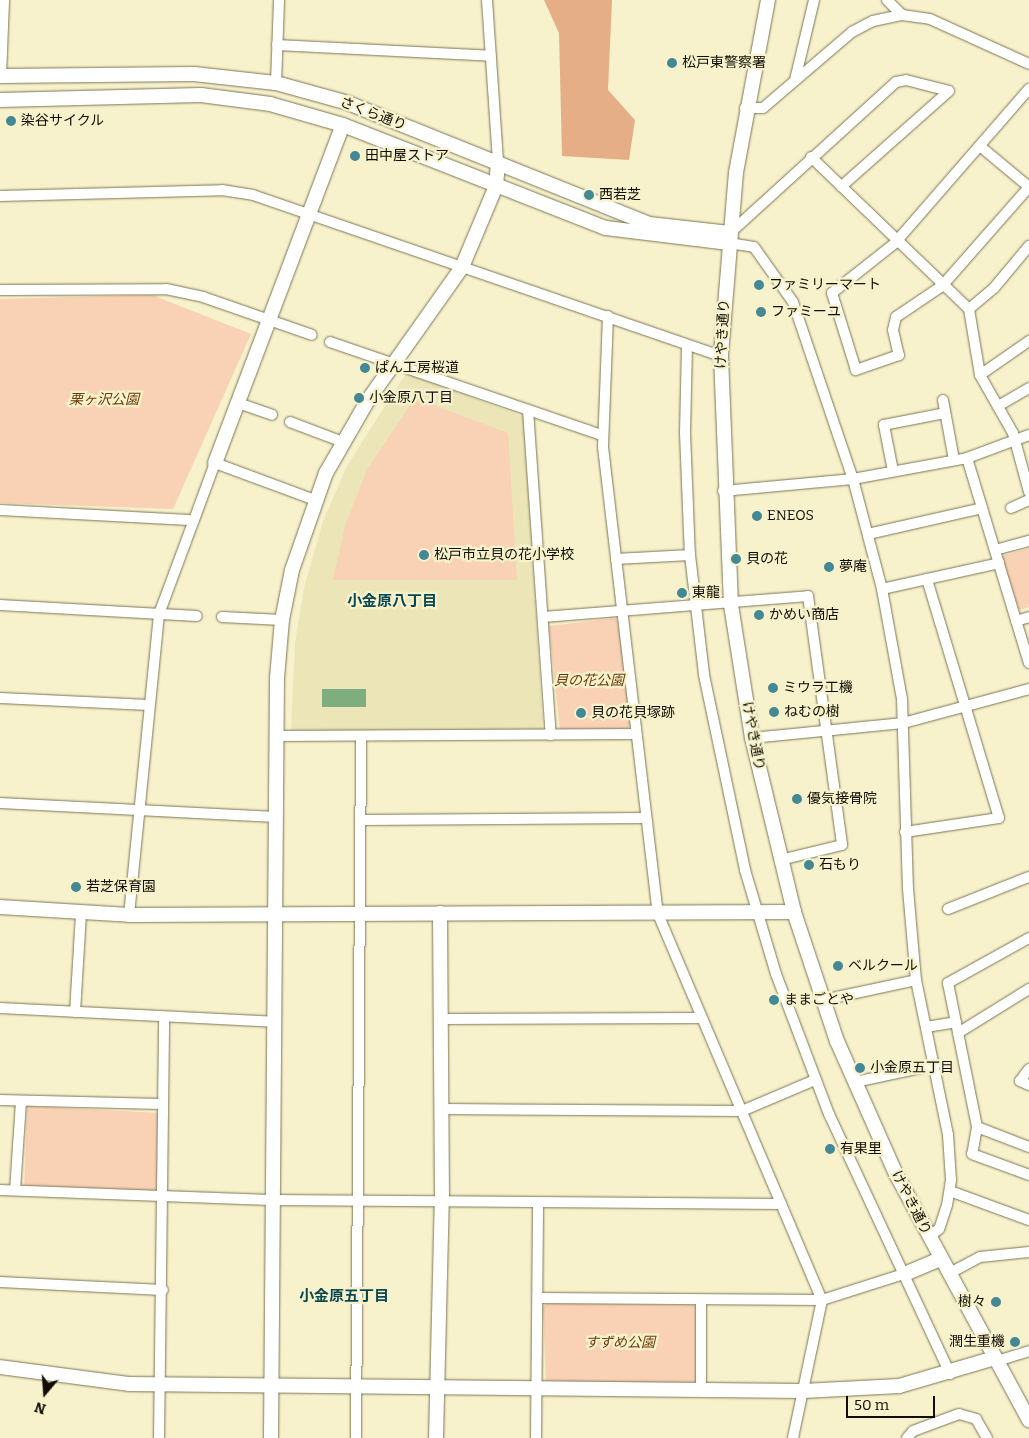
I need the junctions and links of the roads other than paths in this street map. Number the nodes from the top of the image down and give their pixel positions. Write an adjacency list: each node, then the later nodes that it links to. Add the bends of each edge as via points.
1 (4, 0): 11 (street)
2 (279, 0): 8 (street)
3 (486, 0): 9 (street)
4 (768, 0): 17 (street, けやき通り)
5 (814, 0): 12 (street)
6 (887, 0): 7 (street)
7 (902, 15): 10 (street, via 930,19); 12 (street, via 873,21 852,32)
8 (277, 45): 9 (street); 13 (street)
9 (491, 56): 21 (street)
10 (1029, 64)
11 (0, 76): 13 (street, さくら通り, via 194,74)
12 (795, 80): 17 (street, via 763,108)
13 (276, 83): 16 (street); 21 (street, さくら通り, via 348,103)
14 (1029, 89): 19 (street)
15 (0, 100): 16 (street, さくら通り, via 201,94)
16 (270, 104): 18 (street, さくら通り)
17 (745, 108): 26 (street, けやき通り)
18 (343, 125): 22 (street, さくら通り); 25 (street)
19 (980, 147): 27 (street); 30 (street, via 1029,187)
20 (811, 158): 23 (street); 23 (street, via 896,82 906,80 949,91); 26 (street)
21 (498, 163): 22 (street); 26 (street, さくら通り, via 649,224)
22 (496, 186): 26 (street, さくら通り, via 606,228); 29 (street)
23 (841, 187): 27 (street)
24 (0, 196): 25 (street, via 222,190)
25 (309, 213): 29 (street); 34 (street)
26 (730, 238): 39 (street, けやき通り); 58 (street, via 754,246 793,302)
27 (895, 243): 30 (street); 30 (street, via 832,293 856,370 899,355 893,330 896,317)
28 (1029, 246): 32 (street, via 994,288)
29 (462, 267): 33 (street); 40 (street)
30 (942, 286): 32 (street)
31 (0, 290): 34 (street, via 166,289)
32 (969, 309): 41 (street)
33 (608, 316): 38 (street); 50 (street)
34 (269, 320): 35 (street); 44 (street)
35 (312, 335)
36 (330, 342): 40 (street)
37 (1029, 342): 41 (street)
38 (688, 345): 39 (street); 70 (street, via 684,433)
39 (721, 356): 59 (street, けやき通り)
40 (393, 363): 46 (street); 53 (street)
41 (980, 375): 45 (street)
42 (1029, 388): 45 (street)
43 (942, 400): 47 (street)
44 (238, 403): 48 (street); 56 (street)
45 (998, 406): 52 (street)
46 (528, 410): 50 (street); 83 (street)
47 (945, 413): 55 (street); 57 (street, via 884,426)
48 (272, 415)
49 (290, 422): 53 (street)
50 (602, 435): 71 (street)
51 (1029, 436): 52 (street)
52 (1015, 441): 54 (street); 60 (street)
53 (343, 442): 61 (street)
54 (967, 458): 55 (street); 63 (street)
55 (954, 460): 57 (street)
56 (215, 463): 61 (street); 66 (street)
57 (893, 471): 58 (street)
58 (853, 479): 59 (street); 67 (street)
59 (723, 491): 76 (street, けやき通り)
60 (1029, 492)
61 (315, 500): 84 (street, via 292,570)
62 (1029, 500): 64 (street)
63 (982, 508): 67 (street); 69 (street)
64 (1011, 508)
65 (0, 510): 66 (street)
66 (194, 520): 79 (street)
67 (868, 534): 74 (street)
68 (1029, 541): 69 (street)
69 (995, 550): 72 (street)
70 (690, 555): 71 (street); 77 (street)
71 (616, 559): 78 (street)
72 (999, 562): 73 (street); 85 (street)
73 (927, 579): 74 (street); 90 (street)
74 (882, 589): 91 (street)
75 (0, 605): 79 (street)
76 (731, 605): 77 (street); 92 (street, via 808,596); 97 (street, けやき通り)
77 (696, 608): 78 (street); 108 (street, via 716,740)
78 (622, 612): 83 (street); 93 (street)
79 (159, 614): 80 (street); 89 (street)
80 (197, 616)
81 (1029, 616): 85 (street)
82 (222, 617): 84 (street)
83 (543, 617): 94 (street)
84 (282, 620): 95 (street)
85 (1016, 621): 86 (street)
86 (1029, 663)
87 (1029, 688): 90 (street)
88 (0, 698): 89 (street)
89 (149, 705): 99 (street)
90 (966, 706): 91 (street); 103 (street, via 999,818)
91 (903, 723): 92 (street); 103 (street)
92 (826, 732): 97 (street); 104 (street, via 842,845)
93 (636, 734): 94 (street); 101 (street)
94 (551, 735): 96 (street)
95 (276, 736): 96 (street); 100 (street)
96 (361, 736): 102 (street)
97 (752, 738): 104 (street, けやき通り)
98 (0, 803): 99 (street)
99 (138, 810): 100 (street); 115 (street)
100 (276, 817): 112 (street)
101 (646, 818): 102 (street); 114 (street)
102 (362, 820): 113 (street)
103 (905, 832): 117 (street)
104 (780, 860): 109 (street, けやき通り)
105 (1028, 880): 107 (street)
106 (0, 907): 111 (street)
107 (948, 909)
108 (757, 912): 109 (street); 114 (street); 131 (street)
109 (794, 912): 119 (street, けやき通り)
110 (440, 913): 113 (street); 114 (street); 124 (street)
111 (81, 914): 115 (street); 121 (street)
112 (276, 914): 113 (street); 115 (street); 125 (street)
113 (361, 914): 148 (street)
114 (658, 914): 123 (street)
115 (129, 915)
116 (1029, 938): 126 (street, via 948,983)
117 (916, 980): 119 (street); 127 (street)
118 (1029, 989): 128 (street)
119 (823, 1000): 132 (street, けやき通り)
120 (0, 1008): 121 (street)
121 (75, 1012): 122 (street)
122 (164, 1017): 125 (street); 136 (street)
123 (701, 1018): 124 (street); 138 (street)
124 (441, 1020): 137 (street)
125 (274, 1022): 146 (street)
126 (956, 1022): 127 (street); 128 (street)
127 (926, 1027): 129 (street)
128 (958, 1033): 139 (street)
129 (935, 1065): 132 (street); 144 (street, via 948,1135)
130 (1029, 1069): 133 (street, via 1020,1081)
131 (815, 1080): 138 (street); 155 (street)
132 (855, 1082): 152 (street, けやき通り)
133 (1029, 1085)
134 (0, 1100): 135 (street)
135 (21, 1101): 136 (street); 143 (street)
136 (161, 1104): 145 (street)
137 (442, 1109): 138 (street); 147 (street)
138 (742, 1110): 150 (street)
139 (977, 1127): 140 (street); 141 (street, via 972,1154)
140 (1029, 1147)
141 (1029, 1175)
142 (0, 1190): 143 (street)
143 (14, 1190): 145 (street)
144 (950, 1191): 151 (street); 152 (street, via 941,1226)
145 (160, 1195): 146 (street); 158 (street)
146 (270, 1200): 148 (street); 167 (street)
147 (442, 1200): 148 (street); 149 (street); 169 (street)
148 (358, 1202): 168 (street)
149 (538, 1203): 150 (street); 159 (street)
150 (781, 1204): 161 (street)
151 (1029, 1220)
152 (929, 1237): 154 (street, けやき通り)
153 (1029, 1252): 156 (street, via 980,1257)
154 (940, 1259): 155 (street); 156 (street, けやき通り)
155 (906, 1273): 161 (street); 165 (street)
156 (948, 1274): 163 (street, けやき通り)
157 (0, 1282): 158 (street)
158 (163, 1290): 166 (street)
159 (538, 1298): 160 (street); 170 (street)
160 (701, 1300): 161 (street); 171 (street)
161 (822, 1300): 172 (street)
162 (1029, 1351): 163 (street)
163 (996, 1360): 165 (street); 173 (street, けやき通り)
164 (0, 1367): 166 (street, via 101,1383)
165 (950, 1374): 172 (street, via 882,1389)
166 (160, 1384): 167 (street); 174 (street)
167 (271, 1386): 168 (street); 175 (street)
168 (356, 1387): 169 (street); 176 (street)
169 (436, 1388): 170 (street); 177 (street)
170 (537, 1389): 171 (street); 178 (street)
171 (701, 1390): 172 (street)
172 (803, 1391): 179 (street)
173 (1028, 1418)
174 (160, 1438)
175 (271, 1438)
176 (356, 1438)
177 (436, 1438)
178 (536, 1438)
179 (794, 1438)
180 (907, 1438): 181 (street, via 913,1431 959,1414 976,1419)
181 (987, 1438)

